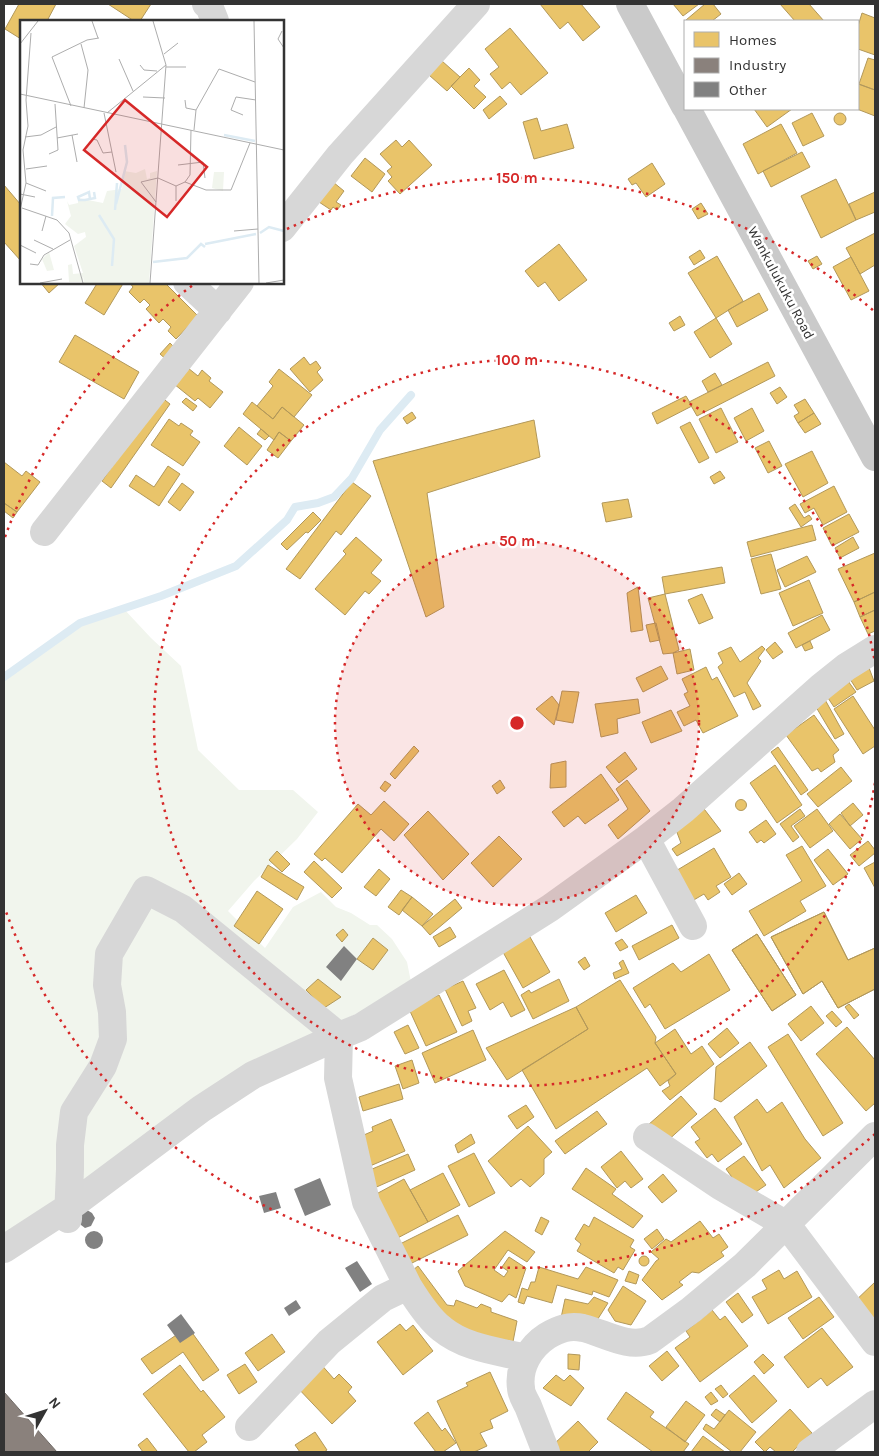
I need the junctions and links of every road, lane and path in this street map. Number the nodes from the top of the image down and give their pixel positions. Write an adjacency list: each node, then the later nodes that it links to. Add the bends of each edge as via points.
1 (206, 4): 4 (street)
2 (476, 4): 7 (street, via 340,155)
3 (630, 4): 5 (main road, Wankulukuku Road)
4 (214, 20)
5 (684, 103)
6 (688, 110): 11 (main road, Wankulukuku Road)
7 (284, 225)
8 (189, 284): 10 (street)
9 (238, 284): 10 (street)
10 (218, 311): 12 (street)
11 (875, 457)
12 (44, 532)
13 (875, 649): 14 (street, via 821,686 683,810)
14 (646, 839): 15 (street); 16 (street, via 550,908 361,1027)
15 (693, 926)
16 (339, 1036): 19 (street, via 253,1075 200,1109); 19 (street, via 183,910 146,890 109,954 107,986 113,1039 102,1066 74,1112); 22 (street, via 338,1078 366,1202)
17 (875, 1136): 20 (street)
18 (647, 1137): 20 (street, via 720,1186)
19 (68, 1216): 21 (street)
20 (787, 1225): 23 (street); 24 (street, via 745,1265 650,1340 635,1343 568,1327 558,1329 540,1341)
21 (4, 1249)
22 (408, 1286): 24 (street, via 440,1328 457,1339 476,1347); 26 (street, via 383,1298 329,1342)
23 (875, 1342)
24 (526, 1358): 27 (street, via 520,1388)
25 (875, 1404): 28 (street)
26 (249, 1427)
27 (546, 1452)
28 (810, 1452)

